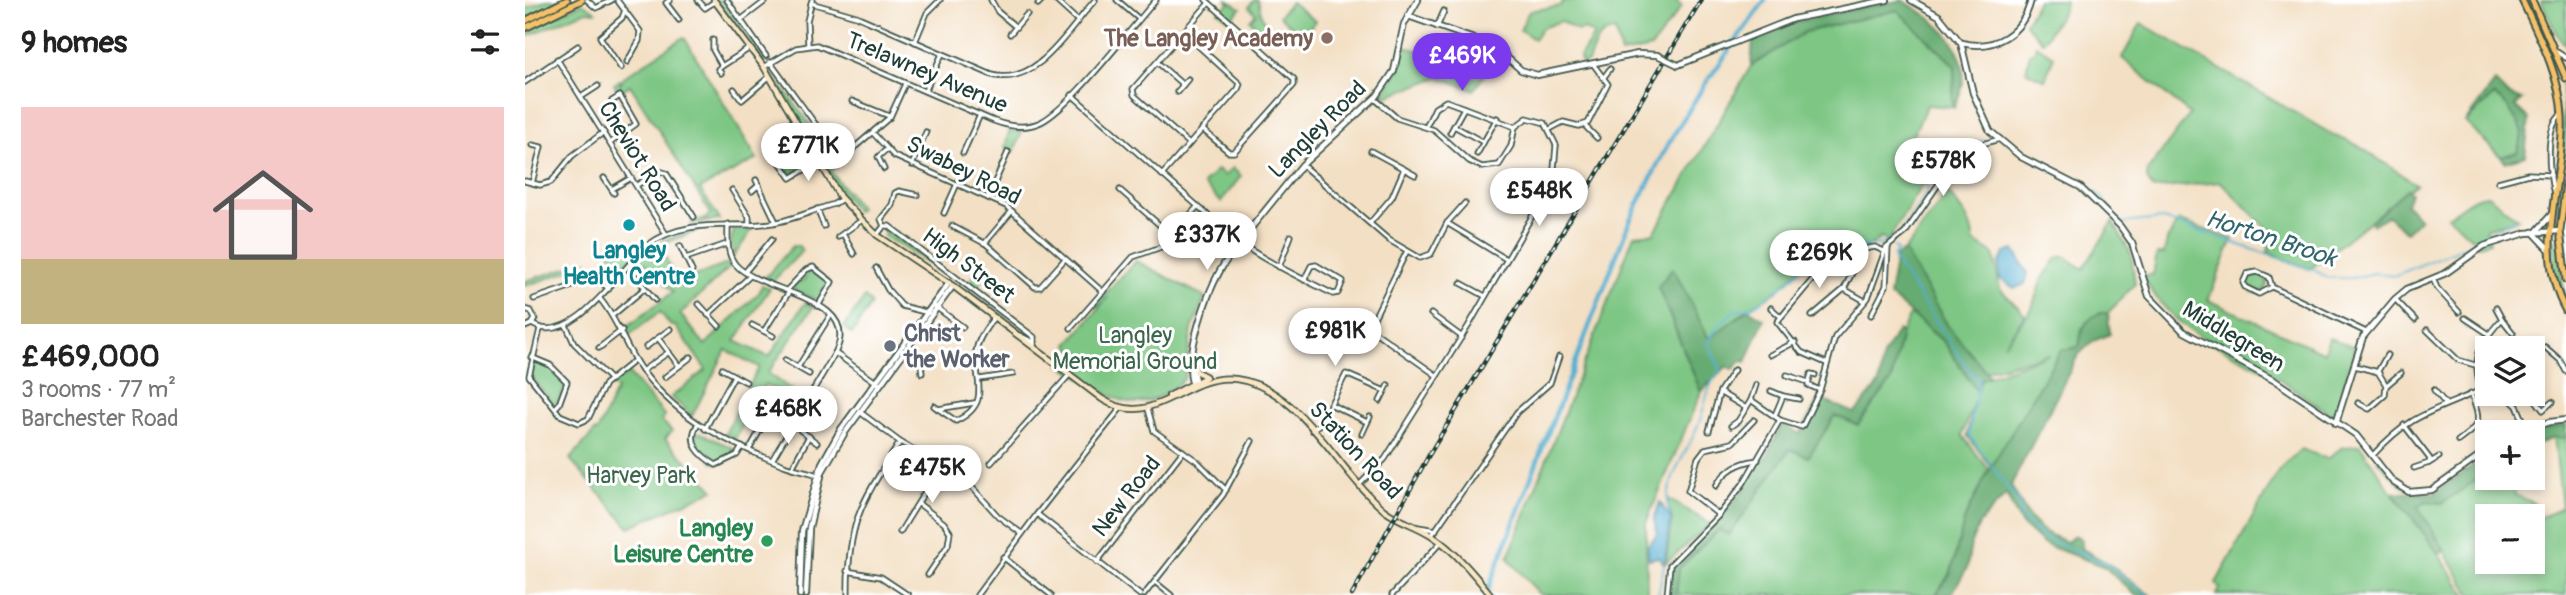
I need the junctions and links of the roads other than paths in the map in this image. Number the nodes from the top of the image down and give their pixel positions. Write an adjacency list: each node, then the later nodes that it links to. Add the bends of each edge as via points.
1 (566, 0): 31 (main road)
2 (584, 0): 3 (street, via 594,8); 34 (main road)
3 (614, 0): 23 (street)
4 (670, 0): 29 (street, via 666,3)
5 (698, 0): 20 (street, via 705,8)
6 (727, 0): 27 (street)
7 (767, 0): 27 (street)
8 (939, 0): 38 (street, via 927,13)
9 (991, 0): 32 (street)
10 (1055, 0): 30 (street)
11 (1095, 0): 30 (street)
12 (1117, 0): 28 (street)
13 (1156, 0): 28 (street, Trelawney Avenue)
14 (1419, 0): 26 (street, Langley Road)
15 (1887, 0): 51 (street, bridge, via 1793,19 1678,65 1657,55 1638,54)
16 (1911, 0): 39 (street, via 1938,16)
17 (2031, 0): 39 (street, via 2025,20 2006,38 1988,46)
18 (2522, 0): 57 (main road)
19 (2532, 0): 43 (main road)
20 (715, 1): 42 (main road, High Street)
21 (811, 1): 38 (street); 40 (street)
22 (1207, 2): 35 (street); 85 (street, via 1294,79 1294,85 1234,152)
23 (625, 10): 48 (street, via 640,31); 54 (street, via 600,37)
24 (1444, 11): 33 (street)
25 (1027, 14): 32 (street)
26 (1408, 16): 33 (street); 72 (street, Langley Road, via 1394,71)
27 (742, 19): 45 (street)
28 (1139, 19): 70 (street, Trelawney Avenue)
29 (679, 20)
30 (1077, 20): 44 (street, via 1040,63 1015,76 992,75)
31 (525, 21)
32 (1016, 27): 36 (street)
33 (1437, 27): 51 (street, via 1494,46 1527,73)
34 (525, 28)
35 (1183, 32): 50 (street); 85 (street, via 1240,83)
36 (1010, 34)
37 (713, 40): 53 (street)
38 (915, 42): 44 (street)
39 (1961, 43): 92 (street, Middlegreen, via 1973,93 1990,131)
40 (808, 45): 49 (street); 64 (street, Trelawney Avenue, via 826,48)
41 (578, 46): 46 (street)
42 (750, 48): 53 (street); 55 (main road, High Street)
43 (2555, 51): 47 (street); 52 (main road)
44 (942, 54): 68 (street)
45 (767, 56)
46 (557, 58): 63 (street); 71 (street, Cheviot Road)
47 (2566, 58)
48 (627, 62)
49 (770, 62): 55 (street); 89 (street, via 837,157 844,158)
50 (1157, 62): 65 (street); 95 (street, via 1133,89 1133,95)
51 (1593, 64): 59 (street)
52 (2564, 65): 57 (street); 61 (main road)
53 (722, 66): 58 (street, via 718,69)
54 (621, 68)
55 (764, 68): 60 (main road, High Street)
56 (1610, 69): 59 (street)
57 (2553, 71): 76 (main road)
58 (721, 73)
59 (1604, 77): 83 (street, via 1608,84)
60 (769, 78): 67 (street, via 742,100); 80 (main road, High Street)
61 (2566, 78)
62 (1188, 79): 65 (street)
63 (525, 82)
64 (906, 83): 68 (street, Trelawney Avenue); 78 (street)
65 (1183, 85): 69 (street)
66 (598, 86): 71 (street, Cheviot Road)
67 (734, 89)
68 (925, 91): 77 (street, Trelawney Avenue)
69 (1177, 92)
70 (1072, 94): 77 (street, Trelawney Avenue, via 1039,123 1010,127); 111 (street)
71 (581, 97): 87 (street, Cheviot Road)
72 (1375, 99): 81 (street, via 1397,118); 107 (street, Langley Road)
73 (612, 101): 94 (street, via 620,96 636,124)
74 (852, 101): 78 (street)
75 (1464, 108): 79 (street); 81 (street, via 1439,103); 82 (street)
76 (2562, 114): 113 (street, via 2552,131); 128 (main road)
77 (980, 115): 101 (street)
78 (890, 117): 89 (street)
79 (1497, 118): 84 (street); 93 (street)
80 (793, 121): 100 (street, via 788,126); 104 (main road, High Street)
81 (1426, 126): 84 (street, via 1469,162 1492,167 1506,156)
82 (1454, 126): 90 (street); 93 (street)
83 (1585, 126): 86 (street, via 1568,121); 91 (street)
84 (1515, 127): 86 (street, via 1533,118)
85 (1202, 129): 95 (street)
86 (1550, 129): 171 (street, via 1556,147 1553,180)
87 (604, 132): 94 (street, Cheviot Road); 120 (street, via 572,156 551,183)
88 (926, 132): 106 (street)
89 (873, 133): 97 (street, Swabey Road)
90 (1450, 133)
91 (1597, 138)
92 (2000, 139): 166 (street, via 1975,146 1951,166 1905,233); 311 (street, Middlegreen, via 2021,157 2080,187 2120,226 2132,243 2149,296 2172,322 2196,340 2277,382)
93 (1483, 142): 102 (street)
94 (610, 143): 115 (street, Cheviot Road)
95 (1189, 144): 111 (street)
96 (532, 145): 120 (street, via 541,147)
97 (887, 149): 106 (street, Swabey Road); 109 (street, via 878,157)
98 (1371, 151): 110 (street)
99 (1007, 152): 130 (street)
100 (804, 153): 105 (street); 108 (street)
101 (963, 153)
102 (1477, 154)
103 (775, 155): 105 (street)
104 (817, 162): 108 (street); 129 (main road, High Street)
105 (782, 165): 108 (street, via 793,178)
106 (912, 165): 121 (street, Swabey Road)
107 (1302, 165): 140 (street); 156 (street, Langley Road)
108 (812, 166)
109 (884, 169)
110 (1404, 169): 112 (street); 140 (street, via 1392,197)
111 (1162, 175): 132 (street)
112 (1415, 175)
113 (2551, 175): 118 (street, via 2528,174); 128 (street)
114 (604, 178): 115 (street, via 613,191)
115 (631, 178): 122 (street, Cheviot Road)
116 (756, 180): 123 (street)
117 (525, 181): 120 (street)
118 (2498, 182)
119 (2566, 182): 147 (main road)
120 (532, 183)
121 (957, 184): 130 (street, Swabey Road); 135 (street)
122 (636, 185): 137 (street, via 659,171 666,173); 150 (street, Cheviot Road)
123 (759, 185): 126 (street); 139 (street)
124 (732, 190): 143 (street, via 749,217)
125 (1120, 190): 153 (street)
126 (752, 191)
127 (917, 195): 145 (street, via 895,193 881,219)
128 (2555, 197): 136 (main road)
129 (842, 198): 133 (street); 138 (main road, High Street)
130 (988, 198): 134 (street, Swabey Road)
131 (1465, 203): 141 (street)
132 (1198, 206): 153 (street); 158 (street)
133 (817, 209): 139 (street); 144 (street)
134 (1012, 211): 160 (street); 170 (street, Swabey Road)
135 (944, 213)
136 (2551, 215): 148 (street); 149 (main road)
137 (694, 217)
138 (862, 220): 151 (street); 152 (main road, High Street)
139 (776, 222): 143 (street)
140 (1370, 223): 167 (street)
141 (1447, 223): 167 (street, via 1426,258); 171 (street)
142 (728, 224): 143 (street); 150 (street); 159 (street)
143 (749, 226)
144 (824, 226)
145 (884, 226): 152 (street); 235 (street, High Street, via 991,302 1034,337)
146 (952, 226): 160 (street)
147 (2560, 231): 149 (street); 180 (main road)
148 (2535, 232): 149 (street); 163 (street); 178 (street, via 2484,246)
149 (2549, 232): 163 (main road)
150 (666, 234): 185 (street, via 647,245)
151 (843, 234): 155 (street); 168 (street)
152 (877, 235): 182 (main road, High Street)
153 (1172, 236): 188 (street, via 1161,247 1133,257)
154 (1291, 236): 172 (street)
155 (838, 237)
156 (1243, 238): 158 (street); 162 (street)
157 (772, 239): 175 (street)
158 (1236, 240): 164 (street)
159 (728, 243): 169 (street); 175 (street, via 730,255)
160 (985, 243): 170 (street, via 1035,287)
161 (680, 246): 169 (street)
162 (1246, 247): 164 (street); 172 (street)
163 (2549, 248): 201 (main road, via 2552,277)
164 (1238, 249): 246 (street, via 1222,270 1201,317)
165 (1838, 249): 209 (street)
166 (1886, 249): 186 (street, via 1864,249); 194 (street); 205 (street, via 1886,286)
167 (1407, 251): 264 (street, via 1372,330)
168 (854, 254)
169 (686, 258): 174 (street)
170 (1065, 258): 188 (street, Swabey Road)
171 (1506, 259): 189 (street)
172 (1279, 267): 179 (street)
173 (876, 268): 203 (street, via 902,306)
174 (692, 271)
175 (745, 272): 176 (street)
176 (750, 275): 187 (street); 207 (street)
177 (636, 277): 184 (street)
178 (2433, 279): 192 (street); 202 (street)
179 (1304, 280): 179 (street, via 1333,294 1343,281 1316,265)
180 (2566, 280)
181 (1461, 283): 189 (street)
182 (951, 285): 197 (street); 211 (main road, High Street)
183 (2272, 287): 183 (street, via 2269,277 2257,272 2247,274 2243,283 2259,294); 227 (street)
184 (645, 288): 193 (street); 206 (street)
185 (609, 289): 190 (street, via 596,278); 191 (street)
186 (1845, 289): 194 (street); 210 (street)
187 (788, 291): 196 (street); 196 (street, via 813,267 832,282); 226 (street)
188 (1104, 292): 222 (street)
189 (1485, 296): 231 (street)
190 (534, 299)
191 (600, 299): 206 (street); 216 (street)
192 (2395, 299): 214 (street); 227 (street)
193 (655, 300)
194 (1865, 301): 249 (street, via 1835,337)
195 (699, 304): 207 (street)
196 (818, 306): 208 (street)
197 (935, 306): 203 (street); 220 (street)
198 (1771, 308): 209 (street)
199 (2496, 308): 213 (street)
200 (525, 309): 215 (street, via 533,313)
201 (2566, 311)
202 (2459, 312)
203 (930, 313): 234 (street)
204 (1431, 314): 231 (street)
205 (1871, 314)
206 (614, 315): 225 (street)
207 (708, 315): 218 (street)
208 (830, 315): 240 (street, via 838,321 842,337); 253 (street)
209 (1780, 316): 233 (street, via 1777,324)
210 (1812, 316)
211 (994, 317): 235 (main road, High Street); 271 (street, via 975,353)
212 (2465, 318): 229 (street)
213 (2502, 319): 228 (street); 229 (street)
214 (2415, 320)
215 (533, 324): 219 (street); 221 (street)
216 (566, 325): 221 (street); 272 (street, via 575,343)
217 (752, 325): 226 (street)
218 (719, 326)
219 (525, 327)
220 (963, 327)
221 (540, 328): 243 (street)
222 (1071, 328)
223 (670, 329): 232 (street)
224 (2427, 330): 250 (street, via 2458,360)
225 (622, 331): 238 (street); 247 (street)
226 (764, 331): 230 (street)
227 (2366, 332): 252 (street)
228 (2513, 333)
229 (2489, 334)
230 (773, 336)
231 (1462, 337): 264 (street)
232 (657, 338): 236 (street); 239 (street)
233 (1795, 342): 241 (street); 249 (street, via 1801,352)
234 (907, 344): 259 (street, via 921,357); 275 (street)
235 (1033, 344): 263 (main road, High Street)
236 (646, 347)
237 (2545, 347): 258 (street)
238 (599, 348)
239 (669, 352): 251 (street); 256 (street)
240 (835, 353): 275 (street); 331 (street)
241 (1770, 355)
242 (2387, 355): 257 (street)
243 (531, 357): 298 (street, via 529,376); 298 (street, via 549,365 567,382)
244 (691, 357): 251 (street)
245 (1559, 357): 347 (street, via 1549,383 1517,412)
246 (1191, 359): 269 (main road, via 1197,372); 276 (street)
247 (635, 360): 256 (street); 272 (street)
248 (786, 360): 253 (street)
249 (1826, 363): 280 (street)
250 (2475, 365)
251 (679, 366): 268 (street)
252 (2355, 366): 257 (street); 311 (street)
253 (798, 367): 261 (street)
254 (722, 369): 267 (street)
255 (1734, 370): 285 (street)
256 (642, 372): 312 (street)
257 (2378, 372): 279 (street)
258 (2566, 372)
259 (922, 373)
260 (2401, 373): 279 (street)
261 (809, 374)
262 (1013, 374): 271 (street)
263 (1070, 374): 301 (main road, High Street); 334 (street)
264 (1436, 375): 340 (street, via 1385,459)
265 (1787, 375): 274 (street)
266 (1815, 375): 274 (street, via 1811,374)
267 (734, 376): 273 (street); 316 (street)
268 (664, 377)
269 (1206, 377): 270 (main road); 276 (main road)
270 (1217, 378): 276 (main road, Station Road); 318 (main road, Station Road, via 1251,381 1267,388)
271 (980, 379): 292 (street)
272 (611, 380): 298 (street, via 583,424 560,415)
273 (746, 382)
274 (1808, 382): 280 (street)
275 (878, 383): 303 (street)
276 (1195, 383): 302 (main road)
277 (1388, 385): 282 (street)
278 (1756, 385): 289 (street)
279 (2386, 385): 293 (street, via 2385,395 2369,410)
280 (1820, 390): 308 (street, via 1802,427)
281 (2434, 390): 294 (street)
282 (1385, 391): 290 (street); 296 (street, via 1346,374)
283 (1771, 391): 287 (street)
284 (2475, 392): 286 (street)
285 (1721, 393): 299 (street); 319 (street)
286 (2470, 394): 294 (street); 323 (street, via 2480,418)
287 (1783, 396): 288 (street); 305 (street)
288 (1799, 398)
289 (1751, 400): 299 (street); 305 (street)
290 (1380, 401)
291 (2552, 402): 297 (street, via 2543,410)
292 (975, 403): 292 (street, via 956,421 936,407)
293 (2358, 403)
294 (2445, 403): 313 (street)
295 (764, 404): 300 (street)
296 (1330, 404): 310 (street); 318 (street)
297 (2540, 406)
298 (555, 408)
299 (1746, 408): 315 (street)
300 (772, 409): 304 (street); 327 (street)
301 (1120, 409): 302 (main road); 344 (street)
302 (1148, 409): 328 (street, via 1154,431)
303 (858, 410): 324 (street); 339 (street)
304 (781, 415)
305 (1775, 415): 308 (street)
306 (1370, 416): 310 (street)
307 (1754, 420): 345 (street, via 1731,443 1705,449 1698,458 1688,491)
308 (1780, 420): 332 (street)
309 (2566, 420): 314 (street)
310 (1367, 422): 320 (street)
311 (2336, 423): 329 (street, Middlegreen, via 2356,435)
312 (697, 425): 316 (street); 326 (street, via 693,444 716,465)
313 (2403, 425): 329 (street); 335 (street)
314 (2545, 425)
315 (1731, 426)
316 (705, 429): 326 (street)
317 (800, 430): 321 (street)
318 (1312, 430): 340 (main road, Station Road)
319 (1709, 431)
320 (1361, 434)
321 (809, 436): 325 (street); 337 (street)
322 (1252, 441): 342 (street)
323 (2458, 441)
324 (900, 442): 336 (street); 354 (street, via 855,519)
325 (817, 443)
326 (742, 447): 327 (street)
327 (749, 450): 331 (street)
328 (1183, 451): 342 (street); 353 (street, New Road)
329 (2373, 454): 333 (street, Middlegreen, via 2393,482 2409,492 2432,490)
330 (2439, 457): 335 (street)
331 (772, 460): 337 (street)
332 (1758, 460): 341 (street, via 1722,475); 345 (street)
333 (2475, 460)
334 (991, 463)
335 (2429, 463): 338 (street)
336 (942, 464): 343 (street); 349 (street, via 963,476 998,516)
337 (792, 468): 339 (street)
338 (2414, 468)
339 (818, 475): 358 (street, via 802,531); 359 (street, via 809,528)
340 (1360, 484): 346 (main road, Station Road, via 1383,509)
341 (1716, 486)
342 (1226, 490): 356 (street)
343 (919, 504): 348 (street); 355 (street, via 950,532 948,545)
344 (1037, 514): 349 (street); 353 (street)
345 (1719, 515): 367 (street, via 1670,565)
346 (1418, 527): 347 (street); 350 (main road, Station Road)
347 (1436, 530): 350 (street)
348 (900, 532)
349 (1021, 533): 352 (street)
350 (1432, 535): 351 (main road, Station Road)
351 (1441, 542): 365 (street); 366 (main road, Station Road)
352 (1003, 557): 357 (street); 362 (street)
353 (1097, 562): 363 (street)
354 (847, 571): 360 (street); 361 (street, via 881,577)
355 (928, 575)
356 (1155, 582): 363 (street); 364 (street)
357 (978, 594)
358 (800, 595)
359 (806, 595)
360 (848, 595)
361 (908, 595)
362 (1051, 595)
363 (1142, 595)
364 (1171, 595)
365 (1392, 595)
366 (1491, 595)
367 (1667, 595)

